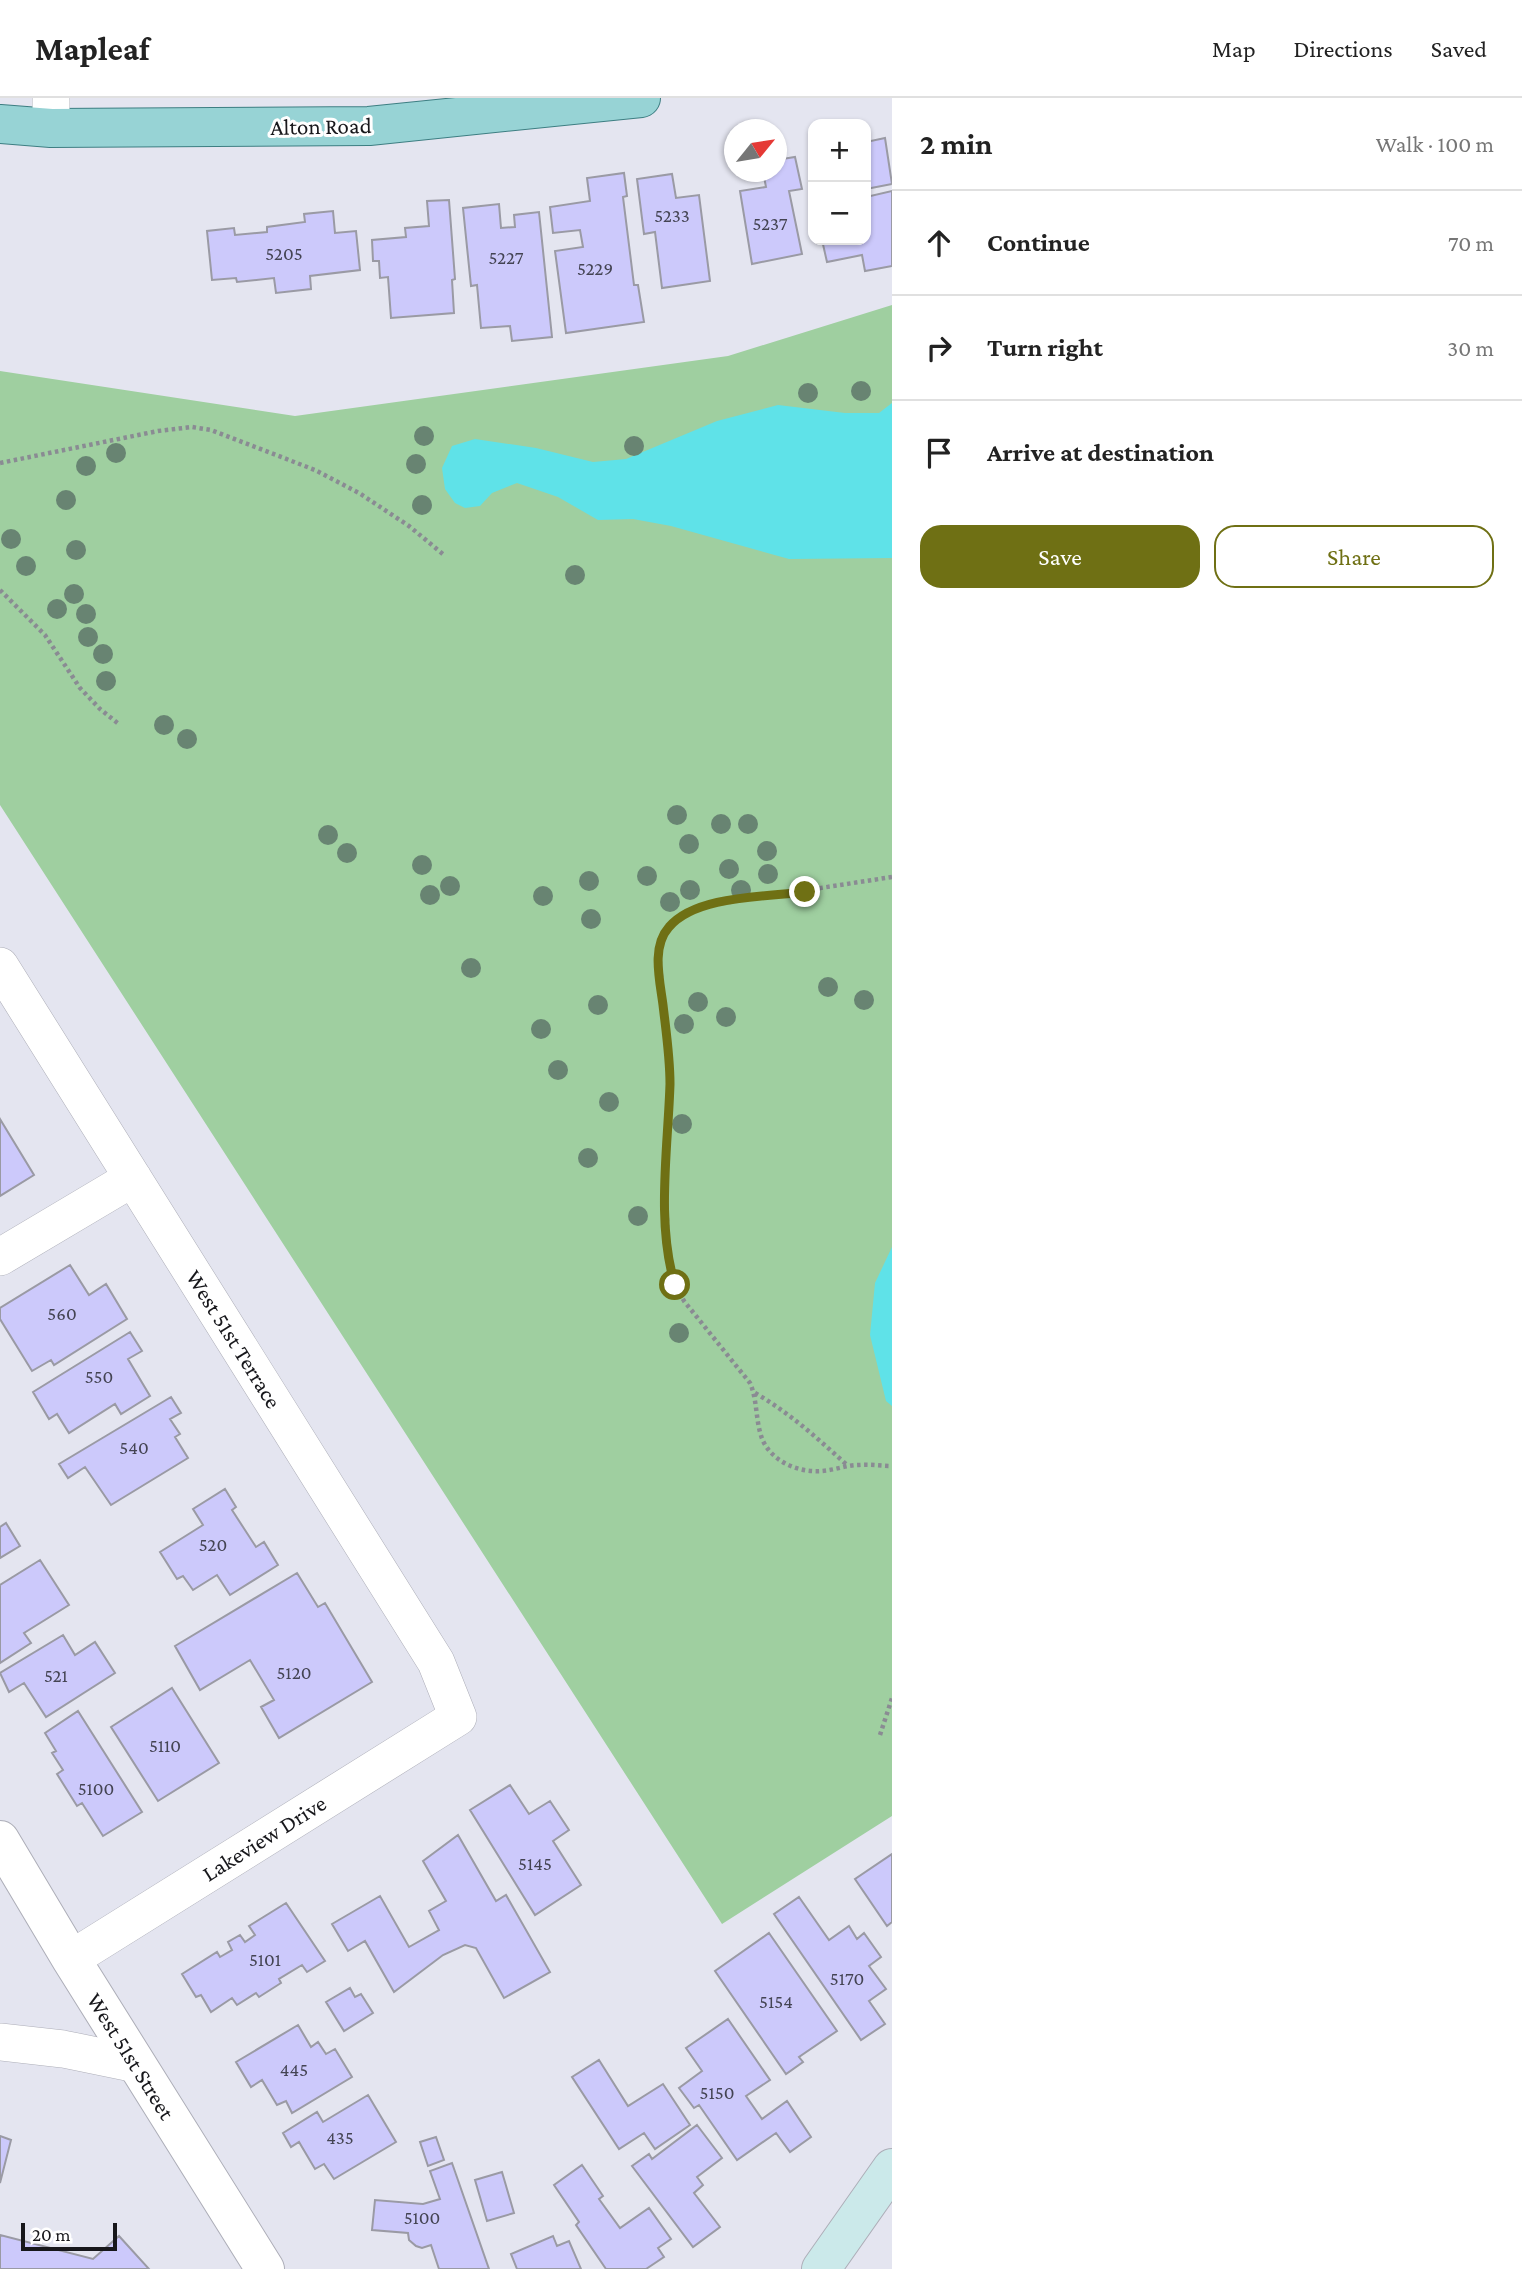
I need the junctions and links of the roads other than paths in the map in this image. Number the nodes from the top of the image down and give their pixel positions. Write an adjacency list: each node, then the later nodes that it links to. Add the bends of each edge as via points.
1 (641, 98): 2 (main road, Alton Road, via 369,126)
2 (51, 113): 3 (main road, Alton Road)
3 (0, 124)
4 (0, 966): 5 (street, West 51st Terrace)
5 (133, 1178): 6 (street); 7 (street, West 51st Terrace, via 436,1662)
6 (0, 1257)
7 (458, 1717): 9 (street, Lakeview Drive)
8 (0, 1840): 9 (street, West 51st Street)
9 (71, 1959): 11 (street, West 51st Street)
10 (0, 2042): 11 (street)
11 (136, 2064): 13 (street, West 51st Street)
12 (892, 2168): 14 (main road)
13 (265, 2269)
14 (821, 2269)

